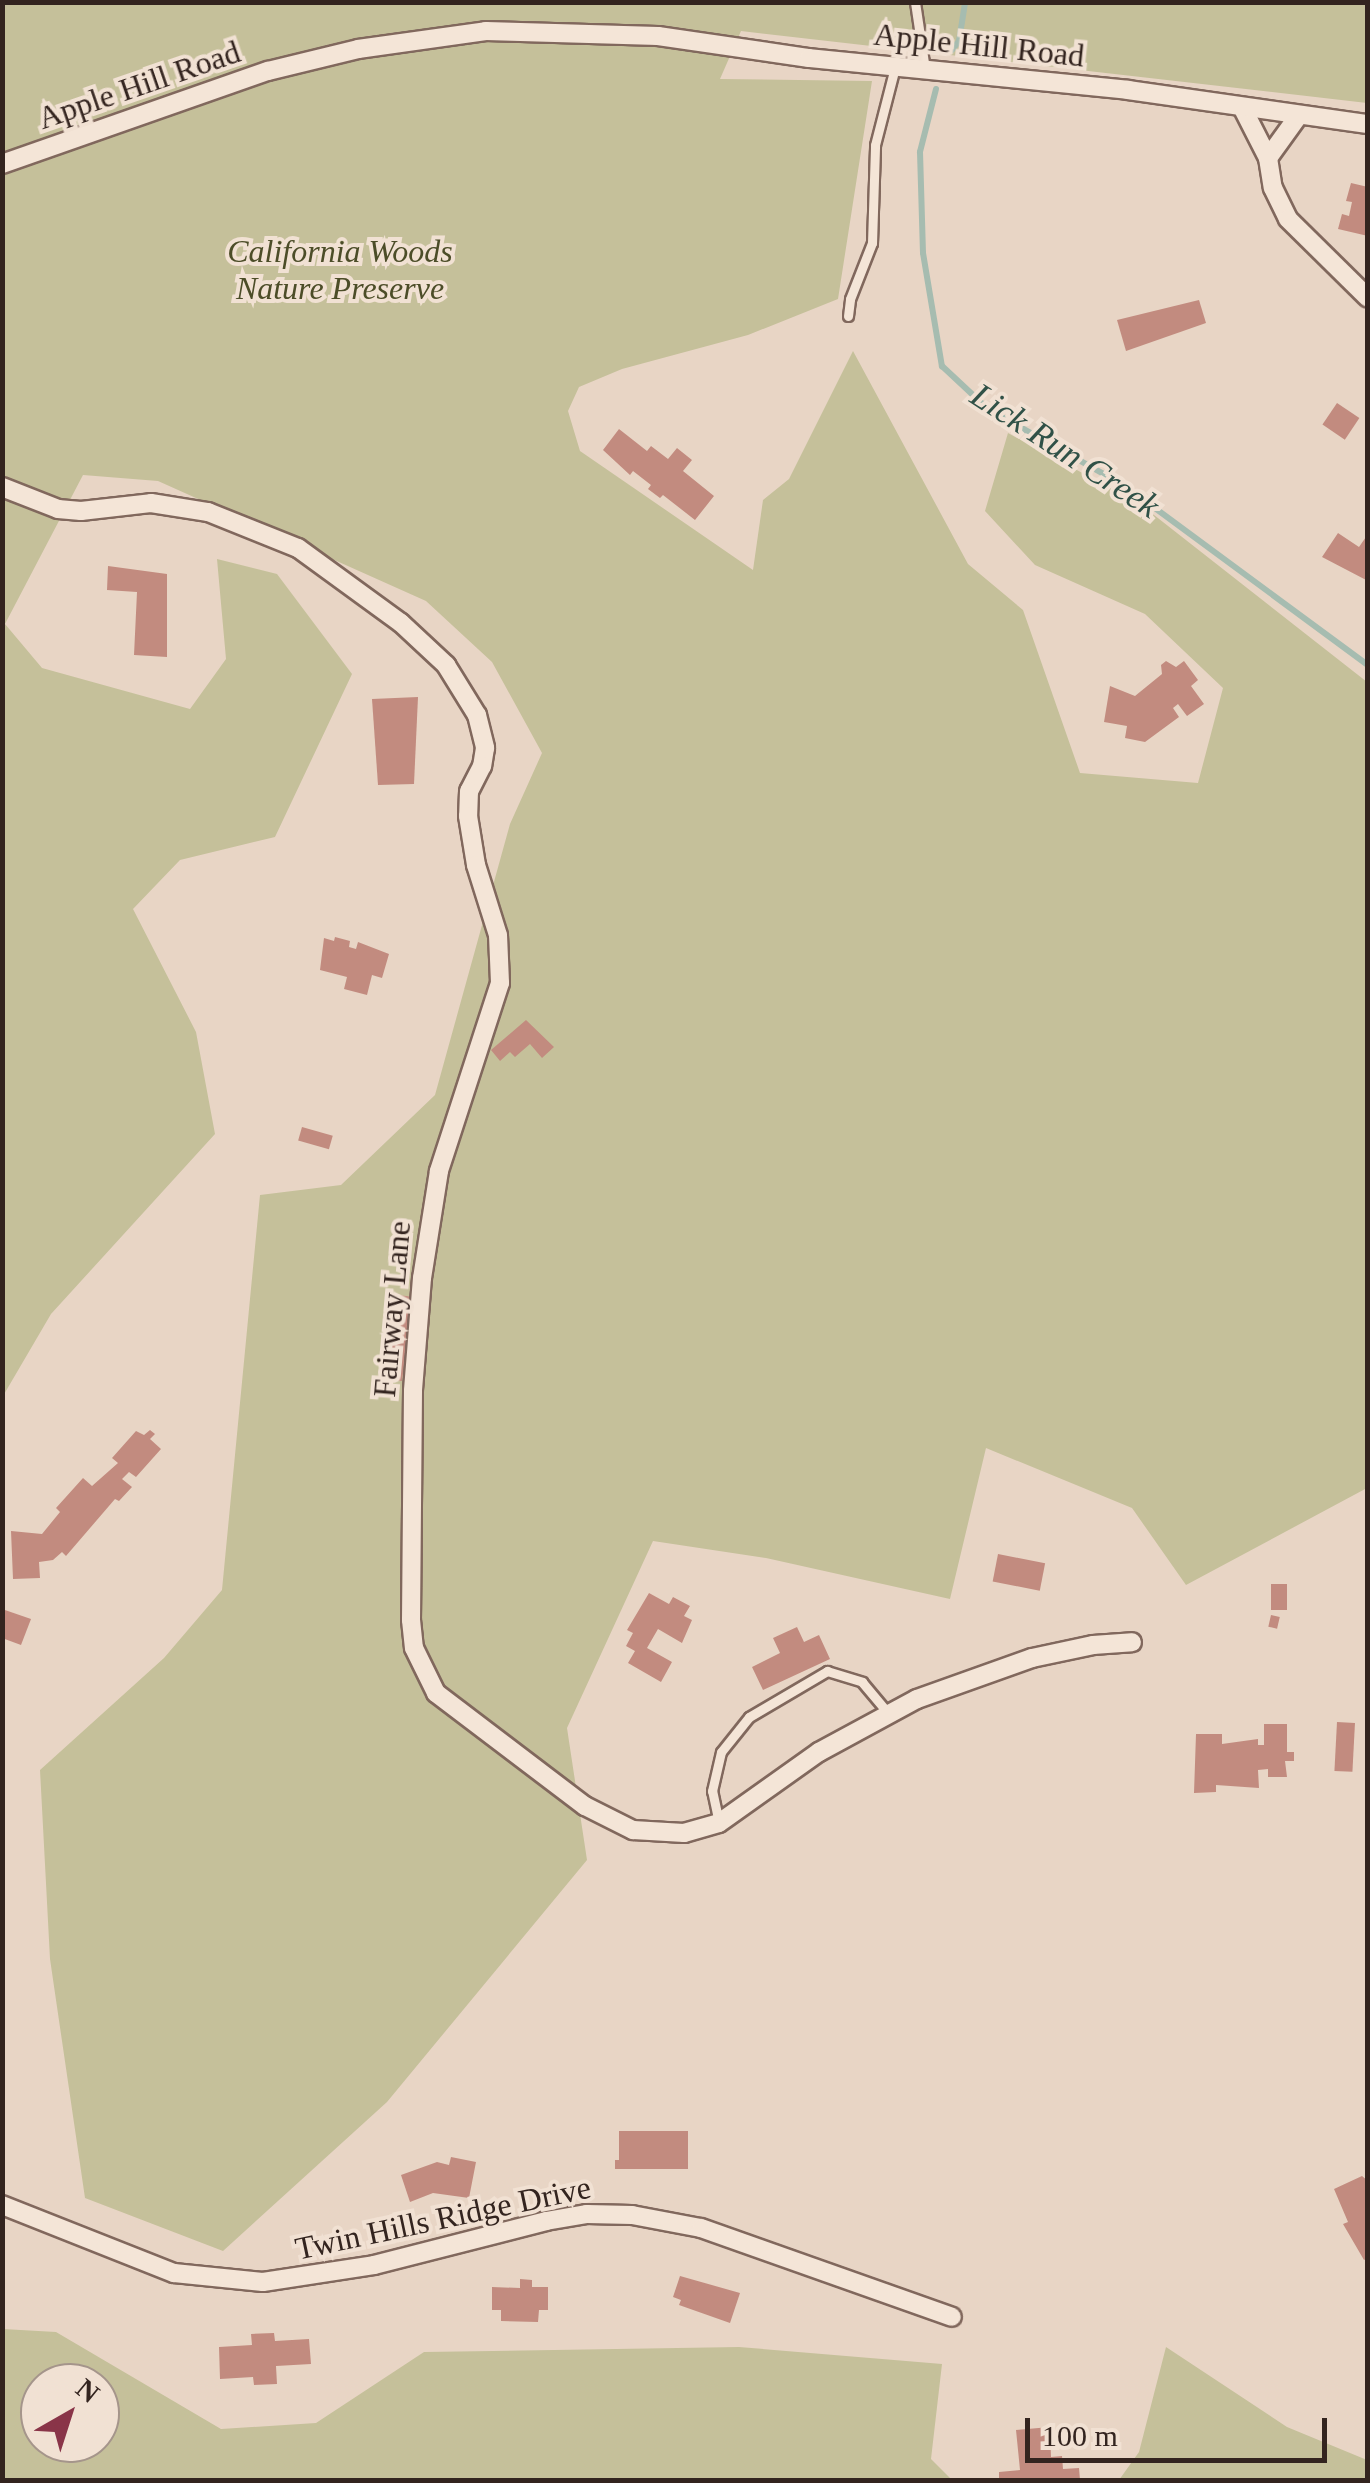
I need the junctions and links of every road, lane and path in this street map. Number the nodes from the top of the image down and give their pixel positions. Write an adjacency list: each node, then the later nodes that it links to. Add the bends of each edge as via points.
1 (915, 2): 3 (lane)
2 (895, 66): 3 (street, Apple Hill Road); 8 (street, Apple Hill Road, via 658,36 486,31 358,49 268,72); 10 (lane, via 874,145 872,243)
3 (925, 70): 4 (street, Apple Hill Road)
4 (1242, 108): 5 (street, Apple Hill Road); 7 (street)
5 (1298, 115): 6 (street, Apple Hill Road); 7 (street)
6 (1368, 124)
7 (1268, 158): 9 (street, via 1288,219)
8 (2, 164)
9 (1368, 298)
10 (848, 316)
11 (2, 487): 14 (street, Fairway Lane, via 58,509 167,504 255,528 320,562 402,623 464,688 485,748 469,791 470,843 502,964 438,1172 426,1248 413,1408 414,1648 436,1693 453,1710 585,1806 658,1834)
12 (1132, 1642): 13 (street, Fairway Lane, via 1032,1658)
13 (888, 1713): 14 (street, Fairway Lane, via 819,1752); 14 (lane, via 862,1682 827,1671 748,1717 721,1752 712,1791)
14 (720, 1823)
15 (2, 2205): 16 (street, Twin Hills Ridge Drive, via 174,2273 262,2282 374,2265 546,2222 624,2214 701,2228)
16 (952, 2317)

